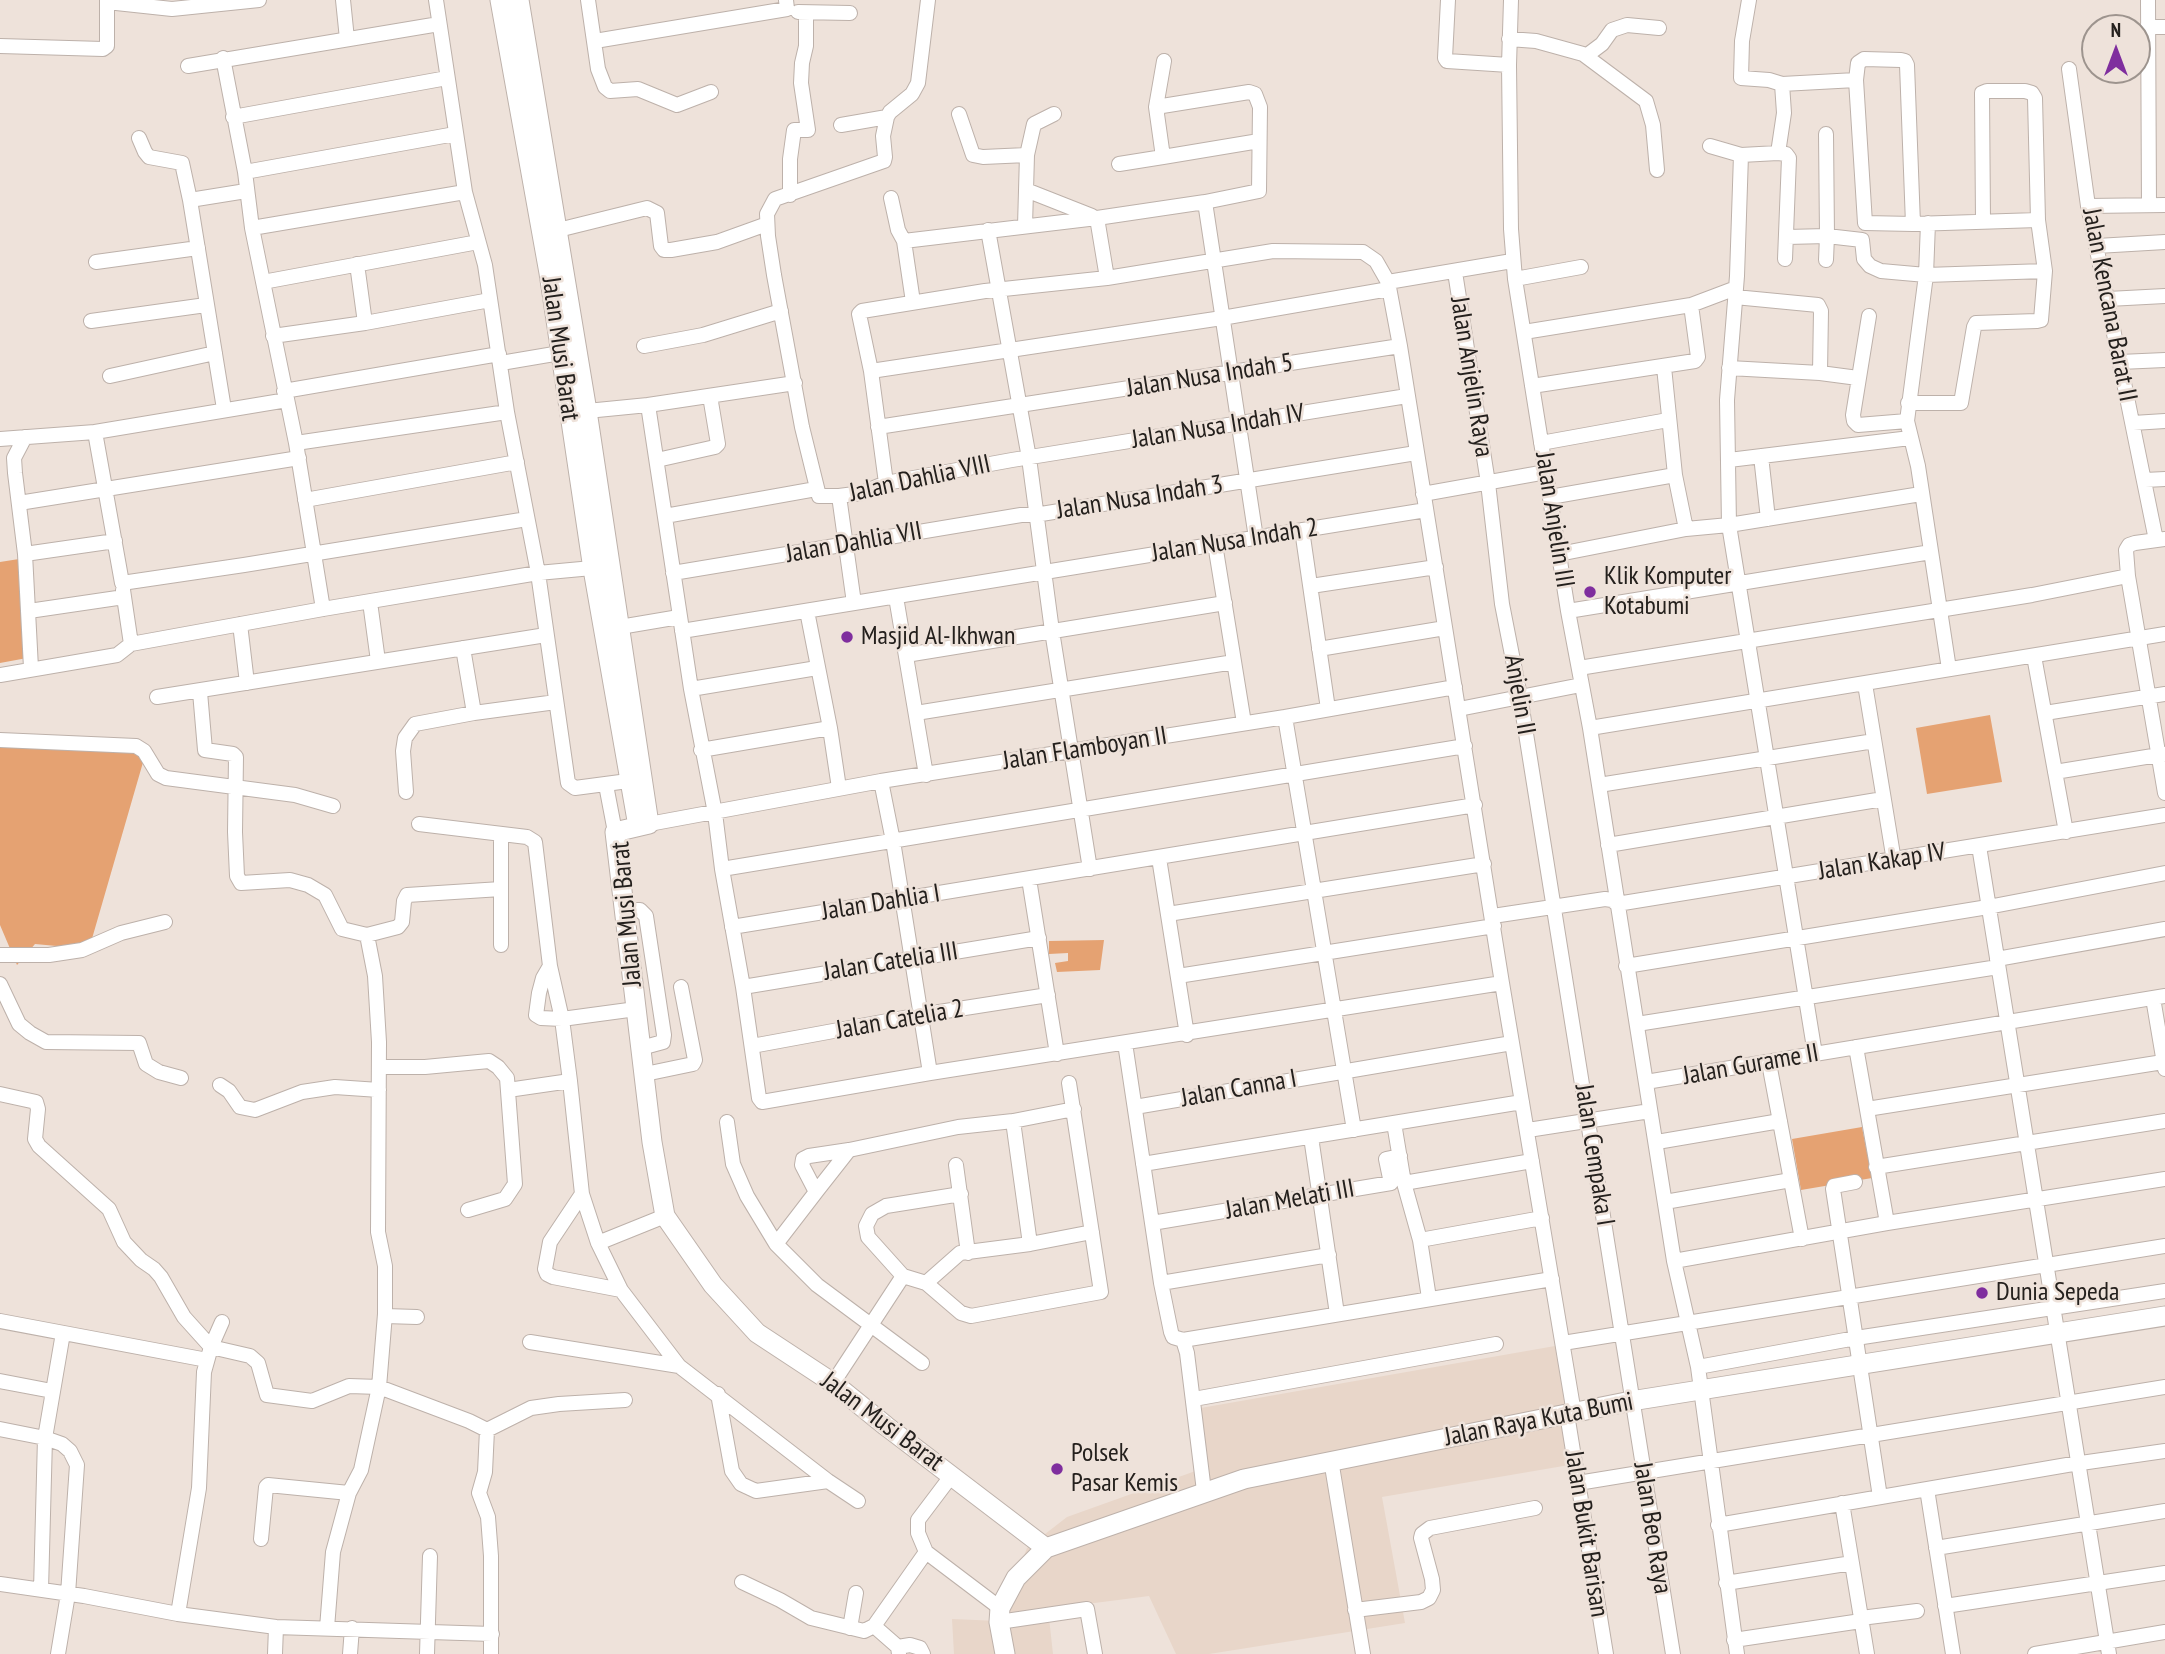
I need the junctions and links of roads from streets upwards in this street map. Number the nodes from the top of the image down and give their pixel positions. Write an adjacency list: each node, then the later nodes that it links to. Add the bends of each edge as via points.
1 (259, 0): 11 (street, via 172,9)
2 (343, 0): 17 (street)
3 (436, 0): 15 (street)
4 (500, 0): 69 (street, Jalan Musi Barat)
5 (519, 0): 69 (street, Jalan Musi Barat)
6 (589, 0): 19 (street)
7 (928, 0): 36 (street, via 916,89)
8 (1448, 0): 24 (street, via 1447,61)
9 (1511, 0): 18 (street, Jalan Anjelin III)
10 (1749, 0): 30 (street, via 1739,75)
11 (107, 1): 20 (street, via 107,46 103,49)
12 (786, 4): 13 (street); 19 (street)
13 (806, 13): 14 (street); 53 (street, via 802,83 808,130 794,130)
14 (849, 13)
15 (439, 24): 17 (street); 27 (street)
16 (1659, 28): 21 (street, via 1627,25 1612,30)
17 (347, 39): 22 (street)
18 (1509, 39): 21 (street, via 1536,41); 24 (street, Jalan Anjelin III)
19 (595, 41): 31 (street, via 598,69 610,91 638,89 677,105)
20 (0, 46)
21 (1586, 56): 48 (street, via 1646,101)
22 (223, 58): 25 (street); 35 (street)
23 (1164, 61): 32 (street)
24 (1508, 65): 80 (street, Jalan Anjelin III)
25 (188, 66)
26 (2069, 69): 59 (street, Jalan Kencana Barat II)
27 (447, 78): 35 (street); 38 (street)
28 (1856, 80): 30 (street); 65 (street, via 1863,219 1871,224); 65 (street, via 1858,63 1864,59 1900,60 1907,65)
29 (2148, 84): 57 (street)
30 (1782, 85): 43 (street, via 1784,113)
31 (712, 92)
32 (1156, 107): 41 (street, via 1249,92 1259,102); 46 (street)
33 (959, 114): 44 (street, via 973,155)
34 (1054, 114): 44 (street, via 1034,124)
35 (233, 117): 49 (street)
36 (887, 117): 37 (street); 53 (street, via 884,161)
37 (841, 125)
38 (455, 134): 49 (street); 52 (street)
39 (1826, 134): 70 (street)
40 (139, 138): 55 (street, via 149,158 182,163)
41 (1259, 141): 46 (street); 56 (street, via 1259,191)
42 (1710, 146): 45 (street)
43 (1778, 153): 45 (street); 71 (street, via 1789,158)
44 (1027, 155): 50 (street)
45 (1741, 155): 92 (street)
46 (1163, 157): 47 (street)
47 (1119, 164)
48 (1657, 170)
49 (245, 172): 51 (street)
50 (1026, 190): 60 (street); 66 (street)
51 (246, 191): 55 (street); 67 (street)
52 (465, 192): 67 (street); 73 (street)
53 (790, 195): 64 (street, via 775,199)
54 (891, 198): 72 (street)
55 (190, 200): 76 (street)
56 (1205, 202): 60 (street); 78 (street)
57 (2149, 205): 58 (street); 59 (street)
58 (2165, 205)
59 (2088, 206): 75 (street, Jalan Kencana Barat II)
60 (1097, 218): 66 (street); 87 (street)
61 (2038, 220): 62 (street); 62 (street, via 2035,98 2025,91 1987,91 1982,93); 84 (street)
62 (1983, 221): 63 (street)
63 (1928, 223): 65 (street); 86 (street)
64 (767, 224): 69 (street, via 717,242 671,250 661,247 657,213 647,208); 99 (street)
65 (1913, 224)
66 (1025, 226): 68 (street)
67 (252, 228): 89 (street)
68 (988, 230): 72 (street); 91 (street)
69 (549, 232): 109 (street, Jalan Musi Barat)
70 (1827, 236): 71 (street); 79 (street); 86 (street, via 1862,240 1864,259 1874,269)
71 (1787, 237): 77 (street)
72 (904, 241): 96 (street)
73 (478, 242): 82 (street); 95 (street)
74 (2165, 242): 75 (street)
75 (2097, 247): 94 (street, Jalan Kencana Barat II)
76 (198, 248): 81 (street); 97 (street)
77 (1785, 259)
78 (1214, 260): 87 (street); 90 (street, via 1273,251 1363,252 1376,261); 101 (street)
79 (1826, 260)
80 (1512, 261): 85 (street); 88 (street, Jalan Anjelin III)
81 (96, 262)
82 (357, 264): 89 (street); 103 (street)
83 (1581, 267): 88 (street)
84 (2045, 271): 86 (street); 126 (street, via 2041,320 1976,323 1961,404)
85 (1455, 272): 90 (street); 156 (street, Jalan Anjelin Raya)
86 (1926, 275): 126 (street)
87 (1107, 278): 91 (street)
88 (1514, 279): 104 (street, Jalan Anjelin III)
89 (263, 282): 105 (street)
90 (1389, 286): 101 (street); 107 (street, Jalan Bukit Barisan)
91 (999, 291): 96 (street); 108 (street)
92 (1735, 292): 98 (street); 115 (street); 118 (street, via 1818,305)
93 (2165, 296): 94 (street)
94 (2108, 299): 113 (street, Jalan Kencana Barat II)
95 (490, 300): 103 (street); 111 (street)
96 (913, 302): 116 (street, via 859,314)
97 (206, 305): 102 (street); 110 (street)
98 (1690, 306): 104 (street); 114 (street, via 1697,360)
99 (781, 310): 106 (street, via 703,335); 121 (street)
100 (1869, 316): 120 (street)
101 (1222, 317): 108 (street); 117 (street)
102 (91, 321)
103 (365, 323): 105 (street)
104 (1524, 332): 122 (street, Jalan Anjelin III)
105 (273, 336): 123 (street)
106 (644, 346)
107 (1400, 346): 117 (street, Jalan Nusa Indah 5); 125 (street, Jalan Bukit Barisan)
108 (1010, 351): 116 (street); 128 (street)
109 (568, 352): 111 (street); 130 (street, Jalan Musi Barat); 182 (street, Jalan Musi Barat)
110 (215, 354): 119 (street); 129 (street)
111 (500, 358): 123 (street); 131 (street)
112 (2165, 360): 113 (street)
113 (2120, 362): 135 (street, Jalan Kencana Barat II)
114 (1664, 367): 122 (street); 132 (street)
115 (1729, 368): 118 (street); 148 (street)
116 (871, 371): 137 (street)
117 (1231, 372): 128 (street, Jalan Nusa Indah 5); 136 (street)
118 (1820, 373): 120 (street)
119 (110, 376)
120 (1858, 378): 133 (street, via 1853,415 1858,425)
121 (795, 383): 124 (street); 158 (street)
122 (1532, 386): 142 (street, Jalan Anjelin III)
123 (286, 396): 129 (street); 143 (street)
124 (710, 396): 127 (street); 147 (street, via 718,444)
125 (1407, 396): 136 (street, Jalan Nusa Indah IV); 144 (street, Jalan Bukit Barisan)
126 (1908, 403): 133 (street)
127 (648, 405): 130 (street); 147 (street)
128 (1020, 405): 137 (street, Jalan Nusa Indah 5); 146 (street)
129 (224, 410): 138 (street)
130 (587, 411): 182 (street, Jalan Musi Barat)
131 (507, 412): 143 (street); 149 (street)
132 (1668, 420): 142 (street); 151 (street)
133 (1907, 421): 140 (street)
134 (2165, 421): 135 (street)
135 (2133, 423): 154 (street, Jalan Kencana Barat II)
136 (1237, 424): 146 (street, Jalan Nusa Indah IV); 153 (street)
137 (878, 426): 155 (street)
138 (95, 432): 139 (street); 157 (street)
139 (24, 437): 141 (street); 164 (street, via 15,458)
140 (1910, 438): 145 (street); 160 (street)
141 (0, 439)
142 (1542, 443): 150 (street, Jalan Anjelin III)
143 (298, 451): 157 (street); 163 (street)
144 (1416, 453): 153 (street, Jalan Nusa Indah 3); 159 (street, Jalan Bukit Barisan)
145 (1761, 456): 148 (street); 169 (street)
146 (1029, 458): 155 (street, Jalan Dahlia VIII); 166 (street)
147 (657, 460): 167 (street)
148 (1729, 460): 170 (street)
149 (517, 462): 163 (street); 168 (street)
150 (1546, 472): 156 (street); 162 (street, Jalan Anjelin III)
151 (1675, 475): 162 (street); 171 (street)
152 (2165, 479): 154 (street)
153 (1246, 480): 166 (street, Jalan Nusa Indah 3); 173 (street)
154 (2145, 480): 174 (street, Jalan Kencana Barat II)
155 (886, 483): 161 (street, Jalan Dahlia VIII)
156 (1488, 483): 159 (street); 229 (street, Anjelin II, via 1502,604)
157 (106, 488): 164 (street); 175 (street)
158 (816, 489): 161 (street, Jalan Dahlia VIII, via 820,496); 167 (street)
159 (1423, 494): 165 (street, Jalan Bukit Barisan)
160 (1920, 494): 169 (street); 178 (street)
161 (839, 496): 176 (street)
162 (1550, 497): 181 (street, Jalan Anjelin III)
163 (305, 500): 179 (street)
164 (19, 503): 180 (street)
165 (1426, 510): 172 (street, Jalan Nusa Indah 2); 183 (street, Jalan Bukit Barisan)
166 (1035, 515): 176 (street, Jalan Dahlia VII); 184 (street)
167 (665, 516): 186 (street)
168 (527, 519): 179 (street); 185 (street)
169 (1768, 519): 170 (street)
170 (1729, 525): 171 (street); 188 (street)
171 (1686, 529): 181 (street)
172 (1302, 530): 173 (street, Jalan Nusa Indah 2); 189 (street)
173 (1256, 538): 177 (street, Jalan Nusa Indah 2)
174 (2161, 540): 187 (street, via 2127,547)
175 (115, 541): 180 (street); 190 (street)
176 (844, 544): 186 (street, Jalan Dahlia VII); 193 (street)
177 (1215, 544): 184 (street, Jalan Nusa Indah 2); 194 (street)
178 (1931, 552): 188 (street); 196 (street)
179 (314, 553): 190 (street); 195 (street)
180 (25, 554): 197 (street)
181 (1559, 554): 199 (street, Jalan Anjelin III)
182 (602, 567): 185 (street); 202 (street, Jalan Musi Barat); 253 (street, Jalan Musi Barat)
183 (1436, 567): 189 (street); 203 (street, Jalan Bukit Barisan)
184 (1045, 572): 191 (street, Jalan Nusa Indah 2); 204 (street)
185 (538, 573): 192 (street); 206 (street)
186 (673, 573): 201 (street)
187 (2128, 576): 196 (street); 207 (street)
188 (1739, 582): 199 (street); 208 (street)
189 (1311, 586): 211 (street)
190 (123, 590): 197 (street); 209 (street)
191 (896, 597): 193 (street, Jalan Nusa Indah 2); 212 (street)
192 (370, 602): 195 (street); 214 (street)
193 (854, 603): 198 (street, Jalan Nusa Indah 2)
194 (1225, 603): 204 (street); 215 (street)
195 (323, 609): 200 (street)
196 (1941, 610): 208 (street); 219 (street)
197 (29, 611): 217 (street)
198 (807, 611): 201 (street, Jalan Nusa Indah 2); 216 (street)
199 (1568, 611): 218 (street, Jalan Anjelin III)
200 (240, 624): 209 (street); 221 (street)
201 (681, 624): 202 (street, Jalan Nusa Indah 2); 225 (street)
202 (620, 627): 269 (street, Jalan Musi Barat)
203 (1445, 628): 211 (street); 224 (street, Jalan Bukit Barisan)
204 (1052, 631): 212 (street); 226 (street)
205 (2165, 634): 207 (street)
206 (546, 635): 210 (street); 233 (street)
207 (2139, 638): 213 (street); 231 (street)
208 (1748, 639): 218 (street); 232 (street)
209 (131, 645): 217 (street, via 117,655)
210 (463, 648): 214 (street); 236 (street)
211 (1319, 649): 234 (street)
212 (906, 654): 237 (street)
213 (2034, 656): 219 (street); 238 (street)
214 (378, 661): 221 (street)
215 (1234, 662): 226 (street); 240 (street)
216 (817, 667): 225 (street); 241 (street)
217 (31, 668): 220 (street)
218 (1579, 668): 223 (street, Jalan Anjelin III)
219 (1950, 670): 222 (street)
220 (0, 675)
221 (247, 683): 227 (street)
222 (1865, 684): 232 (street); 244 (street)
223 (1581, 685): 229 (street); 242 (street, Jalan Anjelin III)
224 (1455, 687): 234 (street, Jalan Flamboyan II); 235 (street, Jalan Bukit Barisan)
225 (691, 689): 246 (street)
226 (1061, 690): 237 (street); 247 (street)
227 (200, 692): 230 (street); 257 (street, via 205,750 236,757)
228 (2165, 694): 231 (street)
229 (1520, 696): 235 (street); 290 (street, Anjelin II)
230 (157, 697)
231 (2149, 697): 238 (street); 248 (street)
232 (1758, 700): 242 (street); 249 (street)
233 (556, 702): 236 (street); 255 (street, via 568,783 575,788)
234 (1328, 709): 239 (street, Jalan Flamboyan II)
235 (1459, 709): 245 (street, Jalan Bukit Barisan)
236 (474, 713): 259 (street, via 411,727 403,751)
237 (916, 713): 252 (street)
238 (2045, 713): 250 (street)
239 (1285, 717): 240 (street, Jalan Flamboyan II); 251 (street)
240 (1244, 723): 247 (street, Jalan Flamboyan II)
241 (830, 728): 246 (street); 258 (street)
242 (1590, 728): 256 (street, Jalan Anjelin III)
243 (0, 740): 257 (street, via 136,746 166,778)
244 (1874, 741): 249 (street); 261 (street)
245 (1465, 746): 251 (street); 262 (street, Jalan Bukit Barisan)
246 (701, 750): 265 (street)
247 (1071, 751): 252 (street, Jalan Flamboyan II); 264 (street)
248 (2162, 755): 250 (street); 260 (street)
249 (1768, 758): 256 (street); 267 (street)
250 (2055, 772): 271 (street)
251 (1294, 774): 264 (street); 272 (street)
252 (926, 775): 254 (street, Jalan Flamboyan II)
253 (628, 781): 255 (street); 269 (street, Jalan Musi Barat)
254 (881, 781): 258 (street, Jalan Flamboyan II); 274 (street)
255 (606, 785): 270 (street)
256 (1599, 785): 275 (street, Jalan Anjelin III)
257 (234, 787): 263 (street, via 295,795); 297 (street, via 241,883 290,880 308,885 325,895 342,929)
258 (839, 788): 265 (street, Jalan Flamboyan II)
259 (406, 793)
260 (2165, 793)
261 (1883, 799): 267 (street); 278 (street)
262 (1475, 805): 272 (street, Jalan Dahlia I); 279 (street, Jalan Bukit Barisan)
263 (333, 806)
264 (1080, 810): 274 (street); 281 (street)
265 (715, 813): 269 (street, Jalan Flamboyan II); 280 (street)
266 (2165, 816): 271 (street, Jalan Kakap IV)
267 (1777, 817): 275 (street); 283 (street)
268 (419, 824): 273 (street)
269 (643, 825): 270 (street, Jalan Musi Barat)
270 (615, 832): 291 (street, Jalan Musi Barat)
271 (2066, 832): 276 (street, Jalan Kakap IV)
272 (1304, 834): 277 (street, Jalan Dahlia I); 286 (street)
273 (501, 835): 285 (street); 306 (street, via 535,842)
274 (893, 841): 280 (street); 287 (street)
275 (1608, 845): 288 (street, Jalan Anjelin III)
276 (1979, 846): 278 (street, Jalan Kakap IV); 289 (street)
277 (1159, 858): 281 (street, Jalan Dahlia I); 292 (street)
278 (1894, 861): 283 (street, Jalan Kakap IV)
279 (1484, 864): 286 (street); 293 (street, Jalan Bukit Barisan)
280 (722, 869): 295 (street)
281 (1090, 869): 284 (street, Jalan Dahlia I)
282 (2165, 873): 289 (street)
283 (1785, 877): 288 (street, Jalan Kakap IV); 299 (street)
284 (1030, 879): 287 (street, Jalan Dahlia I); 298 (street)
285 (501, 888): 297 (street, via 407,895 398,927); 300 (street)
286 (1314, 891): 292 (street); 301 (street)
287 (901, 899): 295 (street, Jalan Dahlia I); 303 (street)
288 (1617, 904): 290 (street, Jalan Kakap IV, via 1605,899); 305 (street, Jalan Anjelin III)
289 (1988, 906): 299 (street); 304 (street)
290 (1554, 908): 293 (street, Jalan Kakap IV); 350 (street, Jalan Cempaka I)
291 (623, 910): 315 (street, Jalan Musi Barat); 326 (street, via 640,910 646,916 664,1035 663,1042)
292 (1168, 914): 307 (street)
293 (1493, 921): 301 (street, Jalan Kakap IV); 309 (street, Jalan Bukit Barisan)
294 (165, 922): 302 (street, via 75,952)
295 (732, 927): 310 (street)
296 (2165, 929): 304 (street)
297 (367, 935): 331 (street, via 375,976)
298 (1039, 938): 303 (street, Jalan Catelia III); 312 (street)
299 (1797, 938): 305 (street); 313 (street)
300 (501, 945)
301 (1324, 953): 307 (street, Jalan Kakap IV); 316 (street)
302 (0, 955)
303 (911, 958): 310 (street, Jalan Catelia III); 317 (street)
304 (1998, 963): 313 (street); 319 (street)
305 (1626, 965): 320 (street, Jalan Anjelin III)
306 (550, 966): 318 (street); 318 (street, via 538,993 536,1015)
307 (1178, 976): 321 (street)
308 (0, 984): 335 (street, via 19,1024 46,1042 139,1043 146,1063)
309 (1502, 984): 316 (street); 323 (street, Jalan Bukit Barisan)
310 (743, 986): 324 (street)
311 (681, 987): 334 (street, via 695,1060)
312 (1048, 995): 317 (street, Jalan Catelia 2); 327 (street)
313 (1806, 997): 320 (street); 328 (street)
314 (2159, 997): 319 (street, Jalan Gurame II); 330 (street)
315 (636, 1009): 318 (street); 326 (street, Jalan Musi Barat)
316 (1334, 1011): 321 (street); 332 (street)
317 (920, 1015): 324 (street, Jalan Catelia 2); 333 (street)
318 (562, 1019): 336 (street)
319 (2007, 1022): 325 (street, Jalan Gurame II); 340 (street)
320 (1637, 1024): 337 (street, Jalan Anjelin III)
321 (1187, 1035): 322 (street)
322 (1125, 1043): 327 (street); 345 (street)
323 (1512, 1043): 332 (street, Jalan Canna I); 344 (street, Jalan Bukit Barisan)
324 (752, 1046): 333 (street, via 762,1102)
325 (1856, 1047): 328 (street, Jalan Gurame II); 347 (street)
326 (641, 1048): 334 (street, Jalan Musi Barat)
327 (1057, 1054): 333 (street)
328 (1815, 1054): 329 (street, Jalan Gurame II)
329 (1769, 1063): 337 (street, Jalan Gurame II); 351 (street)
330 (2164, 1066): 340 (street)
331 (379, 1068): 341 (street); 342 (street, via 489,1061 507,1078)
332 (1344, 1071): 345 (street, Jalan Canna I); 355 (street)
333 (930, 1073)
334 (645, 1074): 377 (street, Jalan Musi Barat)
335 (181, 1078)
336 (570, 1081): 342 (street); 371 (street)
337 (1646, 1082): 348 (street, Jalan Anjelin III)
338 (1069, 1083): 346 (street)
339 (220, 1085): 341 (street, via 240,1107 255,1110 302,1092 335,1087)
340 (2018, 1085): 347 (street); 359 (street)
341 (379, 1090): 403 (street, via 378,1232 385,1266)
342 (508, 1090): 376 (street, via 515,1184 505,1199)
343 (0, 1094): 418 (street, via 36,1102 35,1139 39,1146 109,1209 124,1242 155,1269)
344 (1522, 1102): 354 (street); 356 (street, Jalan Bukit Barisan)
345 (1135, 1107): 363 (street)
346 (1074, 1109): 349 (street); 381 (street)
347 (1867, 1109): 365 (street)
348 (1650, 1111): 350 (street); 358 (street, Jalan Anjelin III)
349 (1013, 1121): 360 (street, via 958,1127); 387 (street)
350 (1589, 1121): 356 (street); 411 (street, Jalan Cempaka I)
351 (1780, 1121): 358 (street); 366 (street)
352 (2165, 1121): 359 (street)
353 (727, 1122): 386 (street, via 733,1164)
354 (1394, 1123): 355 (street); 361 (street)
355 (1354, 1129): 357 (street)
356 (1528, 1130): 362 (street, Jalan Bukit Barisan)
357 (1311, 1137): 363 (street); 373 (street)
358 (1657, 1142): 375 (street, Jalan Anjelin III)
359 (2028, 1143): 365 (street); 374 (street)
360 (849, 1150): 370 (street); 370 (street, via 803,1159)
361 (1400, 1156): 369 (street); 373 (street, Jalan Melati III, via 1386,1159 1391,1183)
362 (1532, 1161): 369 (street); 378 (street, Jalan Bukit Barisan)
363 (1143, 1164): 379 (street)
364 (956, 1166): 372 (street)
365 (1876, 1167): 380 (street)
366 (1791, 1180): 375 (street); 383 (street)
367 (2165, 1180): 374 (street)
368 (1855, 1182): 382 (street, via 1833,1188)
369 (1404, 1183): 384 (street)
370 (816, 1192): 386 (street)
371 (582, 1194): 385 (street); 397 (street, via 550,1242 547,1274)
372 (961, 1194): 389 (street); 393 (street, via 886,1206 872,1214 867,1237)
373 (1320, 1196): 379 (street, Jalan Melati III); 390 (street)
374 (2037, 1199): 380 (street); 392 (street)
375 (1665, 1202): 391 (street, Jalan Anjelin III)
376 (468, 1210)
377 (665, 1216): 385 (street); 424 (street, Jalan Musi Barat, via 713,1285 757,1333)
378 (1542, 1218): 384 (street); 394 (street, Jalan Bukit Barisan)
379 (1152, 1223): 396 (street)
380 (1887, 1223): 382 (street)
381 (1093, 1232): 387 (street); 395 (street, via 1101,1287 1096,1295 971,1316)
382 (1838, 1233): 383 (street); 399 (street)
383 (1802, 1238): 391 (street)
384 (1420, 1240): 400 (street)
385 (598, 1243): 397 (street)
386 (776, 1244): 409 (street, via 817,1285)
387 (1030, 1244): 389 (street)
388 (2165, 1246): 392 (street)
389 (968, 1253): 395 (street, via 957,1255)
390 (1329, 1255): 396 (street); 402 (street)
391 (1674, 1261): 408 (street, Jalan Anjelin III)
392 (2047, 1265): 399 (street); 401 (street)
393 (903, 1276): 395 (street); 409 (street)
394 (1552, 1279): 400 (street); 417 (street, Jalan Bukit Barisan)
395 (926, 1283)
396 (1161, 1283): 414 (street, via 1171,1332)
397 (621, 1290): 421 (street)
398 (2165, 1291): 401 (street)
399 (1849, 1297): 408 (street); 413 (street)
400 (1429, 1298): 402 (street)
401 (2055, 1309): 412 (street); 413 (street)
402 (1337, 1314): 414 (street)
403 (385, 1316): 405 (street); 425 (street)
404 (2165, 1316): 412 (street, Jalan Raya Kuta Bumi)
405 (417, 1317)
406 (0, 1321): 410 (street)
407 (222, 1322): 418 (street)
408 (1687, 1324): 411 (street); 422 (street, Jalan Anjelin III)
409 (872, 1325): 419 (street); 424 (street)
410 (63, 1334): 418 (street); 427 (street)
411 (1620, 1334): 417 (street); 432 (street, Jalan Cempaka I)
412 (2058, 1334): 420 (street, Jalan Raya Kuta Bumi); 433 (street)
413 (1856, 1338): 420 (street); 422 (street)
414 (1183, 1340): 430 (street)
415 (530, 1342): 421 (street)
416 (1496, 1343): 430 (street)
417 (1563, 1343): 434 (street, Jalan Bukit Barisan)
418 (209, 1354): 425 (street, via 250,1356 258,1363 265,1393 270,1396 312,1401 349,1386); 474 (street, via 199,1488)
419 (922, 1363)
420 (1861, 1364): 428 (street, Jalan Raya Kuta Bumi); 437 (street)
421 (679, 1366): 429 (street)
422 (1698, 1367): 428 (street, Jalan Anjelin III)
423 (0, 1381): 427 (street)
424 (834, 1382): 444 (street, Jalan Musi Barat)
425 (379, 1387): 436 (street); 449 (street, via 361,1470)
426 (2165, 1387): 433 (street)
427 (52, 1391): 438 (street)
428 (1702, 1391): 432 (street, Jalan Raya Kuta Bumi); 441 (street, Jalan Anjelin III)
429 (718, 1394): 445 (street); 445 (street, via 732,1471 741,1484 756,1491)
430 (1194, 1399): 448 (street)
431 (625, 1400): 436 (street, via 531,1408)
432 (1631, 1401): 434 (street, Jalan Raya Kuta Bumi); 443 (street, Jalan Beo Raya)
433 (2069, 1402): 437 (street); 442 (street)
434 (1570, 1413): 440 (street, Jalan Raya Kuta Bumi); 446 (street, Jalan Bukit Barisan)
435 (0, 1429): 438 (street)
436 (487, 1430): 484 (street, via 479,1493 488,1517)
437 (1871, 1435): 441 (street); 450 (street)
438 (45, 1438): 468 (street); 470 (street, via 66,1446 77,1465)
439 (2165, 1451): 442 (street)
440 (1331, 1460): 448 (street, Jalan Raya Kuta Bumi); 472 (street)
441 (1712, 1462): 443 (street); 456 (street, Jalan Anjelin III)
442 (2078, 1463): 447 (street); 455 (street)
443 (1643, 1472): 446 (street); 498 (street, Jalan Beo Raya)
444 (952, 1475): 458 (street, Jalan Musi Barat); 460 (street, via 918,1521)
445 (828, 1481): 451 (street)
446 (1578, 1483): 497 (street, Jalan Bukit Barisan)
447 (1927, 1489): 450 (street); 459 (street)
448 (1204, 1491): 458 (street, Jalan Raya Kuta Bumi)
449 (349, 1493): 457 (street, via 268,1485); 479 (street, via 333,1552)
450 (1880, 1497): 452 (street)
451 (858, 1501)
452 (1842, 1503): 456 (street); 462 (street)
453 (1535, 1508): 472 (street, via 1430,1528 1421,1538 1432,1579 1429,1598)
454 (2165, 1511): 455 (street)
455 (2087, 1524): 459 (street); 467 (street)
456 (1718, 1525): 465 (street, Jalan Anjelin III)
457 (261, 1539)
458 (1046, 1548): 475 (street, Jalan Raya Kuta Bumi, via 1016,1578)
459 (1936, 1548): 471 (street)
460 (926, 1552): 475 (street); 477 (street)
461 (430, 1556): 482 (street)
462 (1852, 1563): 465 (street); 476 (street)
463 (2165, 1573): 467 (street)
464 (742, 1582): 481 (street, via 811,1618)
465 (1726, 1583): 485 (street, Jalan Anjelin III)
466 (0, 1584): 468 (street)
467 (2098, 1584): 471 (street); 486 (street)
468 (41, 1590): 470 (street)
469 (856, 1593): 481 (street)
470 (68, 1594): 474 (street); 488 (street)
471 (1945, 1606): 500 (street)
472 (1355, 1610): 496 (street)
473 (1917, 1611): 476 (street)
474 (178, 1614): 478 (street)
475 (1000, 1615): 494 (street); 495 (street, via 1087,1609)
476 (1861, 1620): 485 (street); 499 (street)
477 (874, 1626): 481 (street, via 864,1631); 487 (street)
478 (276, 1627): 479 (street); 489 (street)
479 (327, 1628): 480 (street)
480 (352, 1628): 482 (street); 490 (street)
481 (850, 1628)
482 (427, 1631): 484 (street); 491 (street)
483 (2165, 1632): 486 (street)
484 (492, 1634): 492 (street)
485 (1736, 1647)
486 (2108, 1648): 501 (street)
487 (898, 1651): 493 (street, via 910,1645)
488 (58, 1654)
489 (275, 1654)
490 (350, 1654)
491 (428, 1654)
492 (491, 1654)
493 (923, 1654)
494 (1005, 1654)
495 (1095, 1654)
496 (1363, 1654)
497 (1606, 1654)
498 (1673, 1654)
499 (1867, 1654)
500 (1953, 1654)
501 (2035, 1654)

